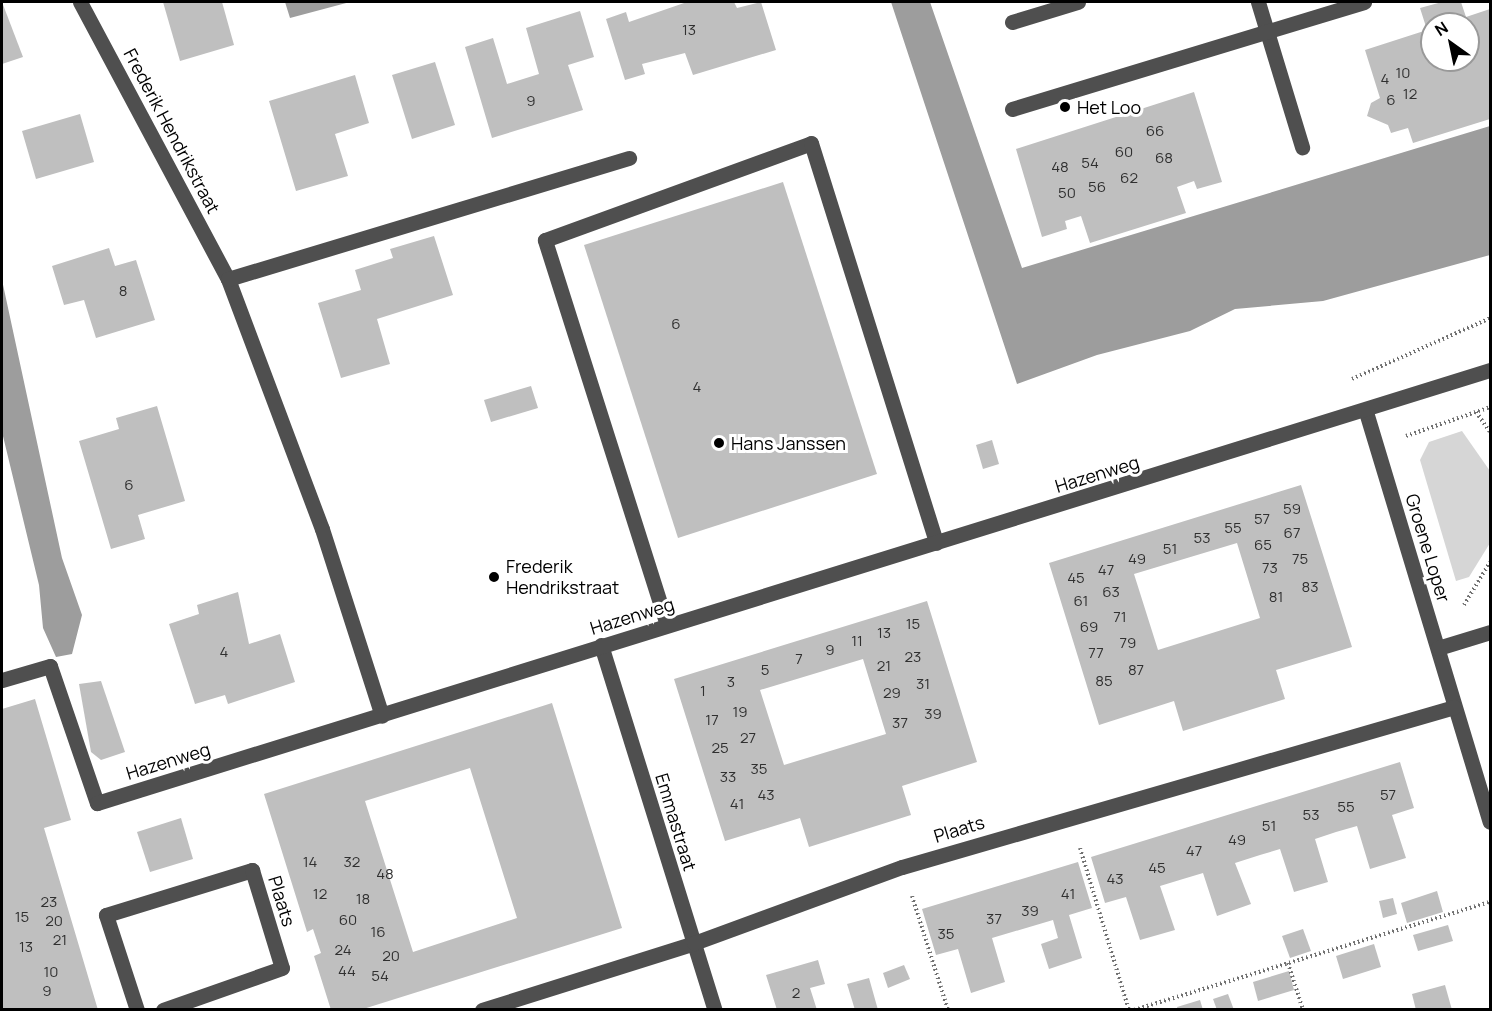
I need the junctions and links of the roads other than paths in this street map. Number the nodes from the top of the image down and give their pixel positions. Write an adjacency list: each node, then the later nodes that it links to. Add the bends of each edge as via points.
1 (80, 2): 10 (street, Frederik Hendrikstraat)
2 (1078, 2): 5 (street)
3 (1258, 2): 6 (street)
4 (1364, 2): 6 (street)
5 (1012, 22)
6 (1267, 31): 7 (street); 8 (street)
7 (1012, 109)
8 (1302, 147)
9 (629, 158): 10 (street)
10 (228, 279): 20 (street, Frederik Hendrikstraat, via 322,529)
11 (1491, 370): 12 (street)
12 (1366, 412): 13 (street, Hazenweg); 17 (street, Groene Loper)
13 (936, 543): 14 (street, Hazenweg); 14 (street, via 811,143 545,240)
14 (667, 625): 16 (street, Hazenweg)
15 (1491, 632): 17 (street)
16 (601, 645): 20 (street, Hazenweg); 22 (street, Emmastraat)
17 (1438, 648): 19 (street, Groene Loper)
18 (2, 680): 20 (street, Hazenweg, via 50,666 97,803)
19 (1455, 707): 21 (street, Groene Loper); 22 (street, Plaats, via 902,867)
20 (382, 716)
21 (1491, 822)
22 (694, 944): 25 (street, Plaats); 26 (street, Emmastraat)
23 (137, 1010): 24 (street, Plaats, via 106,915 252,870 282,968)
24 (163, 1010)
25 (482, 1010)
26 (715, 1010)

